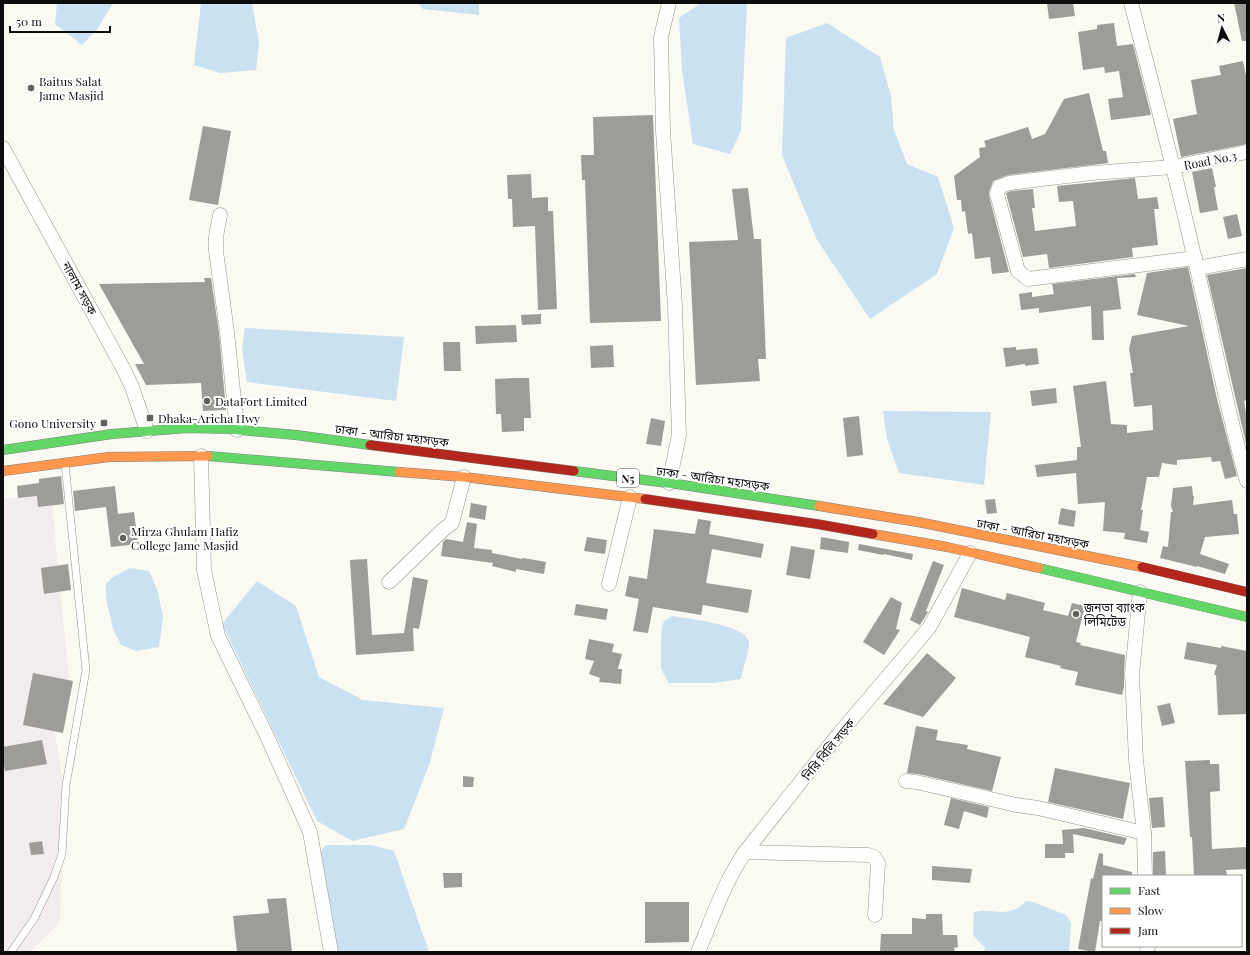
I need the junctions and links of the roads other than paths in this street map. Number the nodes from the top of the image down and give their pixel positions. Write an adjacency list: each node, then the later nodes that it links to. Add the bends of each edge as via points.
1 (669, 3): 17 (street, via 661,36 663,131 675,306 678,435)
2 (1131, 3): 5 (street)
3 (3, 148): 10 (street, নালাম সড়ক, via 124,370)
4 (1247, 152): 5 (street, Road No.3)
5 (1173, 167): 8 (street); 8 (street, Road No.3, via 1009,183 999,187 997,194 1018,271 1028,279)
6 (220, 215): 9 (street, via 216,250)
7 (1247, 259): 8 (street)
8 (1196, 263): 16 (street, via 1224,395)
9 (237, 430): 10 (highway, ঢাকা - আরিচা মহাসড়ক / N5, via 186,428); 17 (highway, ঢাকা - আরিচা মহাসড়ক / N5, via 312,437)
10 (147, 431): 11 (highway, ঢাকা - আরিচা মহাসড়ক / N5)
11 (3, 450)
12 (201, 456): 13 (highway, N5, via 109,457); 15 (highway, N5); 31 (street, via 204,570 218,636 310,832)
13 (65, 463): 14 (highway, N5); 30 (lane, via 86,670 66,785 62,854 34,920)
14 (3, 471)
15 (464, 477): 18 (highway, N5); 20 (street, via 452,522)
16 (1247, 481)
17 (669, 483): 23 (highway, ঢাকা - আরিচা মহাসড়ক / N5, via 918,522 1156,570)
18 (630, 497): 19 (highway, N5, via 817,524); 21 (street)
19 (970, 553): 22 (highway, N5); 27 (street, নিরি বিলি সড়ক, via 929,628)
20 (389, 582)
21 (609, 584)
22 (1140, 592): 24 (highway, N5); 26 (street, via 1132,674 1136,760)
23 (1247, 592)
24 (1247, 617)
25 (906, 781): 26 (street)
26 (1144, 833): 28 (street)
27 (745, 852): 29 (street, via 874,857 878,863); 32 (street, নিরি বিলি সড়ক, via 724,888)
28 (1145, 875)
29 (875, 915)
30 (11, 952)
31 (331, 952)
32 (698, 952)

